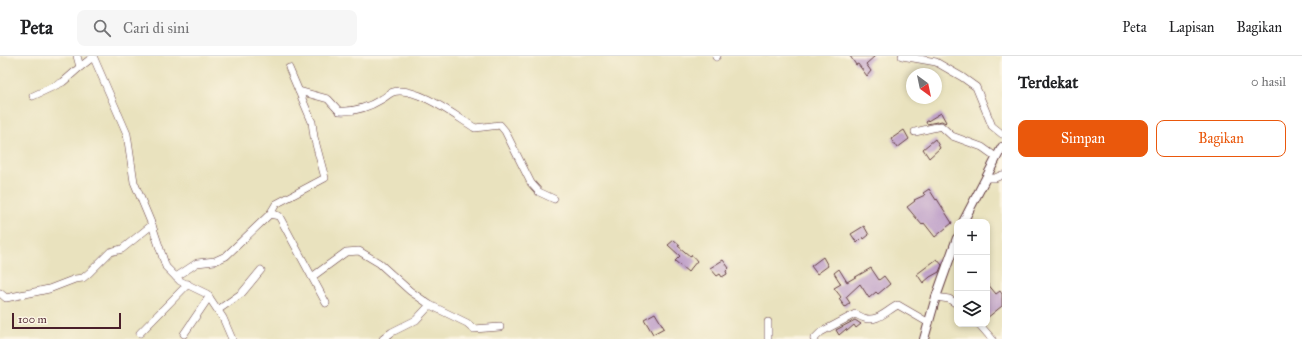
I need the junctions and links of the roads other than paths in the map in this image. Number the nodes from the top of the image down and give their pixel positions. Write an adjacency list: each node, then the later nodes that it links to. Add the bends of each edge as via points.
1 (77, 56): 4 (street)
2 (95, 56): 4 (street); 17 (street, via 127,134 134,182)
3 (902, 56): 9 (street, via 933,61 976,87 992,126)
4 (80, 67): 7 (street, via 63,82)
5 (289, 68): 6 (street)
6 (299, 91): 14 (street, via 328,99 339,111 347,112 365,108 392,92 405,91 430,99 475,128 500,125 531,183 539,192); 15 (street, via 312,122 325,178 276,204)
7 (33, 96)
8 (915, 132): 11 (street, via 941,126 952,136 982,147)
9 (1002, 134)
10 (1002, 147): 11 (street)
11 (996, 157): 13 (street)
12 (1002, 175): 13 (street)
13 (986, 178): 16 (street)
14 (554, 199)
15 (270, 214): 20 (street, via 226,256 215,261 197,263); 21 (street, via 279,216)
16 (965, 219)
17 (152, 225): 20 (street, via 166,267); 23 (street, via 122,249 110,252 83,278 49,289 6,298)
18 (954, 246): 25 (street)
19 (261, 270): 29 (street, via 242,293)
20 (176, 277): 22 (street)
21 (312, 277): 27 (street); 28 (street, via 346,252 359,251 379,263)
22 (188, 284): 24 (street); 34 (street)
23 (0, 292)
24 (209, 297): 29 (street); 35 (street)
25 (936, 297): 26 (street); 31 (street)
26 (954, 302)
27 (326, 303)
28 (430, 305): 32 (street, via 474,329); 37 (street, via 416,320)
29 (218, 310): 36 (street)
30 (768, 322): 38 (street)
31 (929, 323): 39 (street, via 898,305 885,314 871,319 855,314 821,332); 40 (street)
32 (500, 327)
33 (982, 327): 41 (street)
34 (140, 333)
35 (184, 334)
36 (232, 339)
37 (383, 339)
38 (768, 339)
39 (814, 339)
40 (924, 339)
41 (992, 339)

